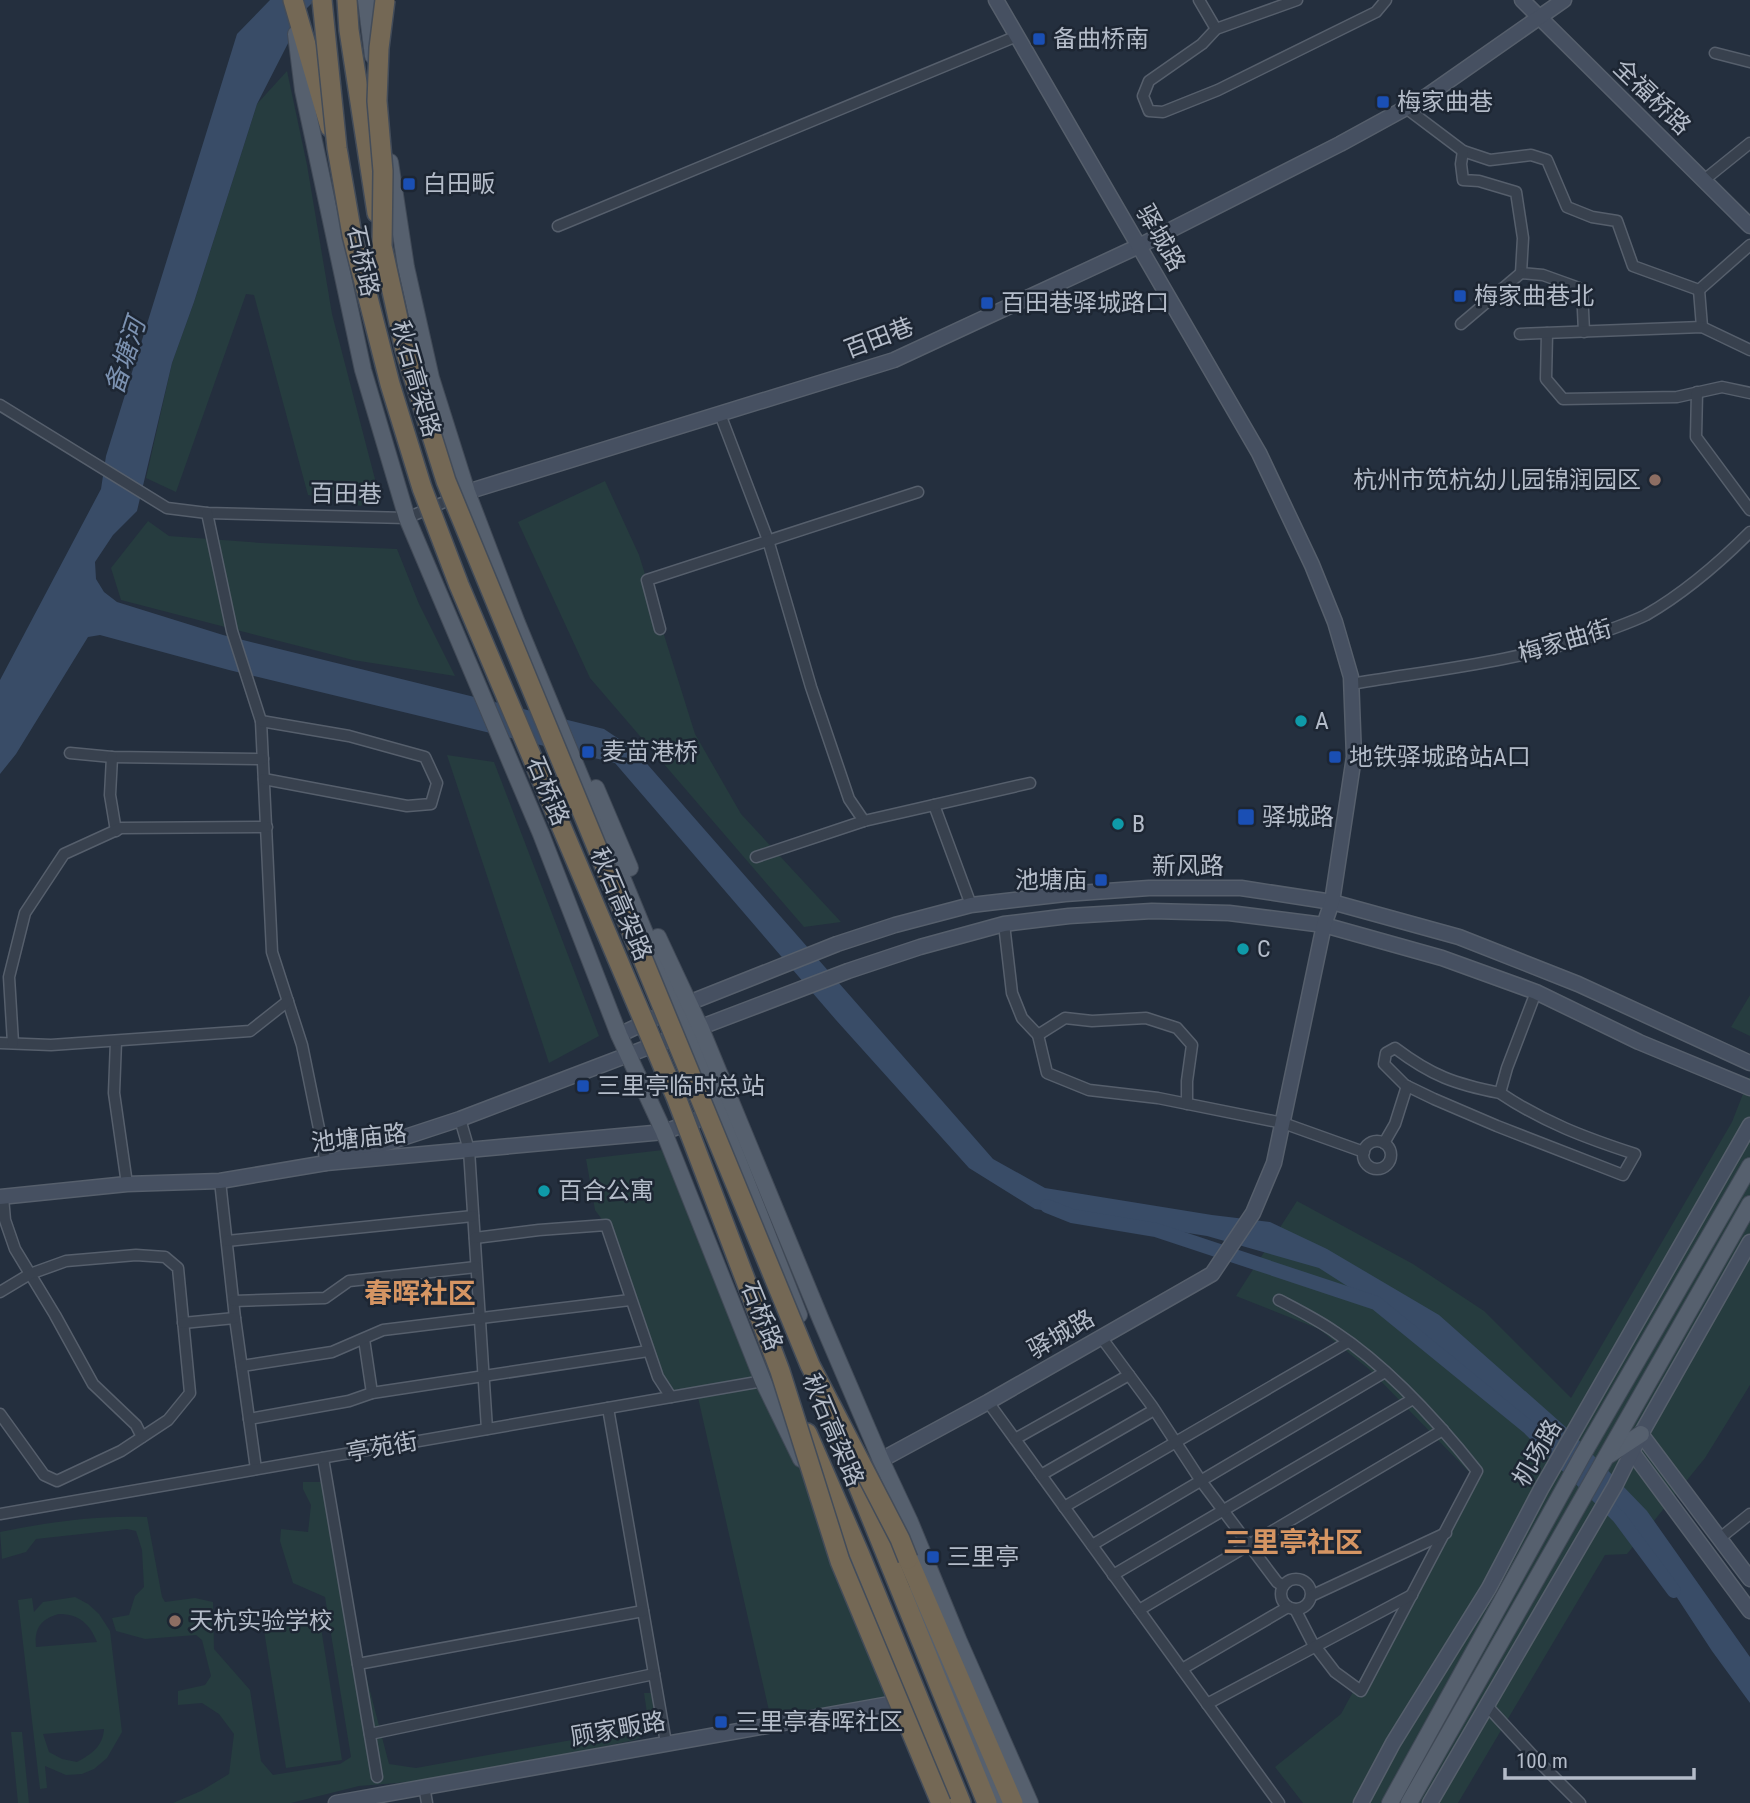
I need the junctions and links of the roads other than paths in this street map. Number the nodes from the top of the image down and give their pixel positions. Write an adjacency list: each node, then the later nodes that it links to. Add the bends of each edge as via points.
1 (293, 0): 21 (highway, bridge); 45 (main road, 石桥路, via 303,90 363,370)
2 (322, 0): 21 (highway, 秋石高架路, bridge)
3 (347, 0): 27 (highway, 秋石高架路, bridge)
4 (366, 0): 41 (main road, 石桥路, via 406,267 431,378)
5 (385, 0): 27 (highway, bridge, via 377,101 383,171)
6 (996, 0): 16 (street, 驿城路)
7 (1199, 0): 15 (street)
8 (1297, 0): 15 (street)
9 (1386, 0): 13 (street)
10 (1397, 0): 13 (street)
11 (1522, 0): 14 (street, 全福桥路)
12 (1564, 0): 14 (street, 百田巷)
13 (1376, 12): 15 (street, via 1218,90 1163,112 1149,111 1143,96 1149,82)
14 (1538, 17): 19 (street, 百田巷); 23 (street, 全福桥路)
15 (1216, 29)
16 (1017, 36): 24 (street); 28 (street, 驿城路)
17 (1715, 53): 18 (street)
18 (1750, 62)
19 (1406, 108): 22 (street); 28 (street, 百田巷)
20 (1750, 142): 23 (street)
21 (337, 148): 115 (highway, 秋石高架路, bridge, via 355,246 422,488 676,1097)
22 (1463, 151): 29 (street, via 1463,180 1516,192 1523,238); 30 (street, via 1490,160 1531,155 1547,160 1567,207 1617,221 1633,266)
23 (1704, 180): 25 (street, 全福桥路)
24 (558, 226)
25 (1750, 226)
26 (1750, 245): 30 (street)
27 (382, 246): 111 (highway, 秋石高架路, bridge, via 405,350 446,481)
28 (1139, 246): 40 (street, 百田巷, via 894,360); 49 (street, 驿城路, via 1259,453 1335,622)
29 (1521, 273): 31 (street); 33 (street, via 1543,275 1582,289)
30 (1699, 290): 32 (street)
31 (1461, 324)
32 (1702, 327): 33 (street); 36 (street)
33 (1584, 331): 34 (street)
34 (1547, 333): 35 (street); 37 (street, via 1546,379 1563,399 1677,397)
35 (1520, 334)
36 (1750, 350)
37 (1697, 392): 38 (street, via 1722,387); 43 (street, via 1696,437)
38 (1750, 393)
39 (0, 405): 44 (street, 百田巷, via 167,508)
40 (720, 414): 41 (street, 百田巷); 47 (street)
41 (467, 492): 45 (street, 百田巷); 67 (main road, 石桥路, via 534,664 560,714)
42 (918, 492): 47 (street)
43 (1750, 510)
44 (206, 513): 45 (street, 百田巷); 50 (street, via 232,631)
45 (407, 518): 69 (main road, 石桥路, via 541,834)
46 (1750, 532): 49 (street, 梅家曲街, via 1711,568 1644,616 1609,630 1534,653)
47 (768, 540): 48 (street, via 646,580); 57 (street, via 849,799)
48 (660, 629)
49 (1351, 684): 61 (street, 驿城路, via 1354,757)
50 (261, 721): 53 (street); 54 (street, via 349,736 425,757 437,783 431,804 407,806)
51 (70, 753): 52 (street)
52 (112, 757): 53 (street); 59 (street, via 110,795)
53 (263, 759): 54 (street)
54 (264, 779): 58 (street)
55 (1030, 783): 56 (street)
56 (933, 805): 57 (street); 62 (street)
57 (864, 821): 60 (street)
58 (267, 827): 59 (street); 66 (street, via 272,952)
59 (116, 831): 73 (street, via 64,854 25,913 9,977)
60 (756, 857)
61 (1332, 902): 62 (street, 新风路, via 1241,888 1149,888); 64 (street, 驿城路); 75 (street, 新风路, via 1458,937 1578,984)
62 (971, 905): 67 (street, 新风路, via 820,951)
63 (1004, 924): 64 (street, 新风路, via 1152,911 1229,913); 68 (street, 新风路, via 841,974); 70 (street, via 1012,993 1021,1018)
64 (1324, 925): 65 (street, 新风路, via 1442,958); 82 (street, 驿城路)
65 (1536, 992): 77 (street, 新风路); 78 (street)
66 (288, 1001): 71 (street, via 250,1031); 88 (street, via 302,1045)
67 (682, 1006): 68 (main road, 石桥路); 69 (street, 新风路)
68 (695, 1031): 74 (street, 新风路); 80 (main road, 石桥路); 133 (main road)
69 (619, 1035): 74 (main road, 石桥路)
70 (1038, 1035): 79 (street, via 1046,1073 1089,1090); 79 (street, via 1065,1018 1146,1018 1177,1028 1192,1045)
71 (116, 1041): 73 (street); 91 (street, via 114,1093)
72 (0, 1043): 73 (street)
73 (13, 1043)
74 (628, 1054): 81 (street, 新风路); 84 (main road, 石桥路)
75 (1750, 1063)
76 (1407, 1086): 78 (street, via 1384,1064 1386,1053 1395,1048 1417,1065 1458,1085); 78 (street, via 1623,1175 1635,1154 1530,1114); 85 (street)
77 (1750, 1088)
78 (1500, 1093)
79 (1187, 1104): 82 (street)
80 (720, 1111): 84 (street, 池塘庙路); 137 (main road, 石桥路)
81 (460, 1119): 86 (street); 88 (street, 新风路)
82 (1283, 1124): 87 (street); 107 (street, 驿城路, via 1274,1163 1253,1213 1212,1274)
83 (1750, 1125): 177 (street, 机场路)
84 (664, 1132): 86 (street, 池塘庙路); 115 (main road, 石桥路)
85 (1384, 1143): 87 (street, via 1371,1142); 87 (street, via 1390,1158 1381,1168 1368,1165)
86 (469, 1150): 88 (street, 池塘庙路); 94 (street)
87 (1364, 1152)
88 (326, 1163): 90 (street, 池塘庙路)
89 (1750, 1166): 178 (main road, 机场路, via 1582,1456)
90 (220, 1181): 91 (street, 池塘庙路); 96 (street)
91 (127, 1184): 92 (street, 池塘庙路)
92 (1, 1197): 99 (street, via 15,1249)
93 (1750, 1204): 134 (main road)
94 (473, 1216): 95 (street); 96 (street)
95 (475, 1238): 98 (street); 101 (street, via 606,1225)
96 (228, 1241): 103 (street)
97 (1750, 1242): 127 (street)
98 (476, 1267): 103 (street, via 349,1281 325,1298); 105 (street)
99 (30, 1274): 100 (street); 106 (street, via 66,1261 136,1255 165,1258 178,1268); 128 (street, via 93,1384 136,1425)
100 (0, 1292)
101 (630, 1300): 105 (street); 110 (street)
102 (1279, 1300): 109 (street)
103 (234, 1301): 104 (street)
104 (235, 1318): 106 (street); 112 (street)
105 (480, 1318): 108 (street, via 383,1331); 116 (street)
106 (183, 1323): 128 (street, via 190,1393 168,1420)
107 (1101, 1337): 114 (street); 120 (street, 驿城路)
108 (363, 1339): 112 (street, via 332,1352); 117 (street)
109 (1348, 1342): 113 (street); 130 (street)
110 (648, 1351): 116 (street); 118 (street)
111 (810, 1365): 172 (highway, 秋石高架路, bridge); 174 (highway, bridge, via 900,1539)
112 (242, 1366): 124 (street)
113 (1385, 1373): 119 (street); 138 (street)
114 (1129, 1375): 122 (street); 129 (street)
115 (772, 1376): 118 (street, 亭苑街); 160 (main road, 石桥路); 169 (highway, bridge, via 839,1561); 171 (highway, 秋石高架路, bridge, via 860,1555)
116 (484, 1377): 117 (street); 125 (street)
117 (372, 1392): 124 (street, via 349,1401)
118 (671, 1397): 121 (street, 亭苑街)
119 (1413, 1399): 126 (street); 140 (street)
120 (988, 1402): 129 (street); 133 (street, 驿城路)
121 (608, 1408): 125 (street, 亭苑街); 154 (street)
122 (1154, 1410): 130 (street); 136 (street)
123 (0, 1414): 128 (street, via 44,1475 57,1481)
124 (249, 1419): 135 (street)
125 (487, 1429): 132 (street, 亭苑街)
126 (1443, 1430): 143 (street, via 1477,1471); 146 (street)
127 (1641, 1434): 131 (street); 134 (main road); 144 (street)
128 (142, 1437)
129 (1015, 1439): 136 (street)
130 (1176, 1442): 138 (street); 139 (street)
131 (1633, 1453): 155 (street); 162 (street)
132 (323, 1458): 135 (street, 亭苑街); 157 (street)
133 (881, 1460): 137 (street, 驿城路); 175 (main road)
134 (1603, 1463): 179 (main road)
135 (256, 1469): 141 (street, 亭苑街)
136 (1041, 1475): 139 (street)
137 (862, 1479): 173 (main road, 石桥路)
138 (1202, 1481): 140 (street); 145 (street)
139 (1064, 1507): 145 (street)
140 (1224, 1511): 146 (street); 147 (street)
141 (0, 1514)
142 (1750, 1514): 144 (street)
143 (1446, 1533): 150 (street); 151 (street)
144 (1720, 1538): 148 (street)
145 (1092, 1545): 147 (street)
146 (1250, 1545): 149 (street); 153 (street)
147 (1114, 1575): 153 (street)
148 (1750, 1579)
149 (1283, 1586): 151 (street, via 1301,1580 1309,1586); 152 (street, via 1282,1600)
150 (1413, 1594): 156 (street); 156 (street, via 1362,1691 1335,1672)
151 (1311, 1596): 152 (street, via 1306,1605)
152 (1292, 1608): 156 (street); 158 (street)
153 (1139, 1609): 158 (street)
154 (643, 1611): 157 (street); 159 (street)
155 (1750, 1611)
156 (1316, 1647): 161 (street)
157 (358, 1664): 163 (street)
158 (1182, 1669): 161 (street)
159 (654, 1674): 163 (street); 164 (street)
160 (908, 1700): 164 (street, 顾家畈路); 170 (main road, 石桥路)
161 (1208, 1704): 176 (street)
162 (1488, 1707): 180 (street); 181 (street)
163 (370, 1734): 165 (street)
164 (666, 1743): 166 (street, 顾家畈路)
165 (377, 1777)
166 (425, 1786): 167 (street, 顾家畈路); 168 (street)
167 (336, 1803)
168 (427, 1803)
169 (941, 1803)
170 (949, 1803)
171 (961, 1803)
172 (987, 1803)
173 (998, 1803)
174 (1013, 1803)
175 (1030, 1803)
176 (1279, 1803)
177 (1362, 1803)
178 (1390, 1803)
179 (1409, 1803)
180 (1430, 1803)
181 (1580, 1803)

